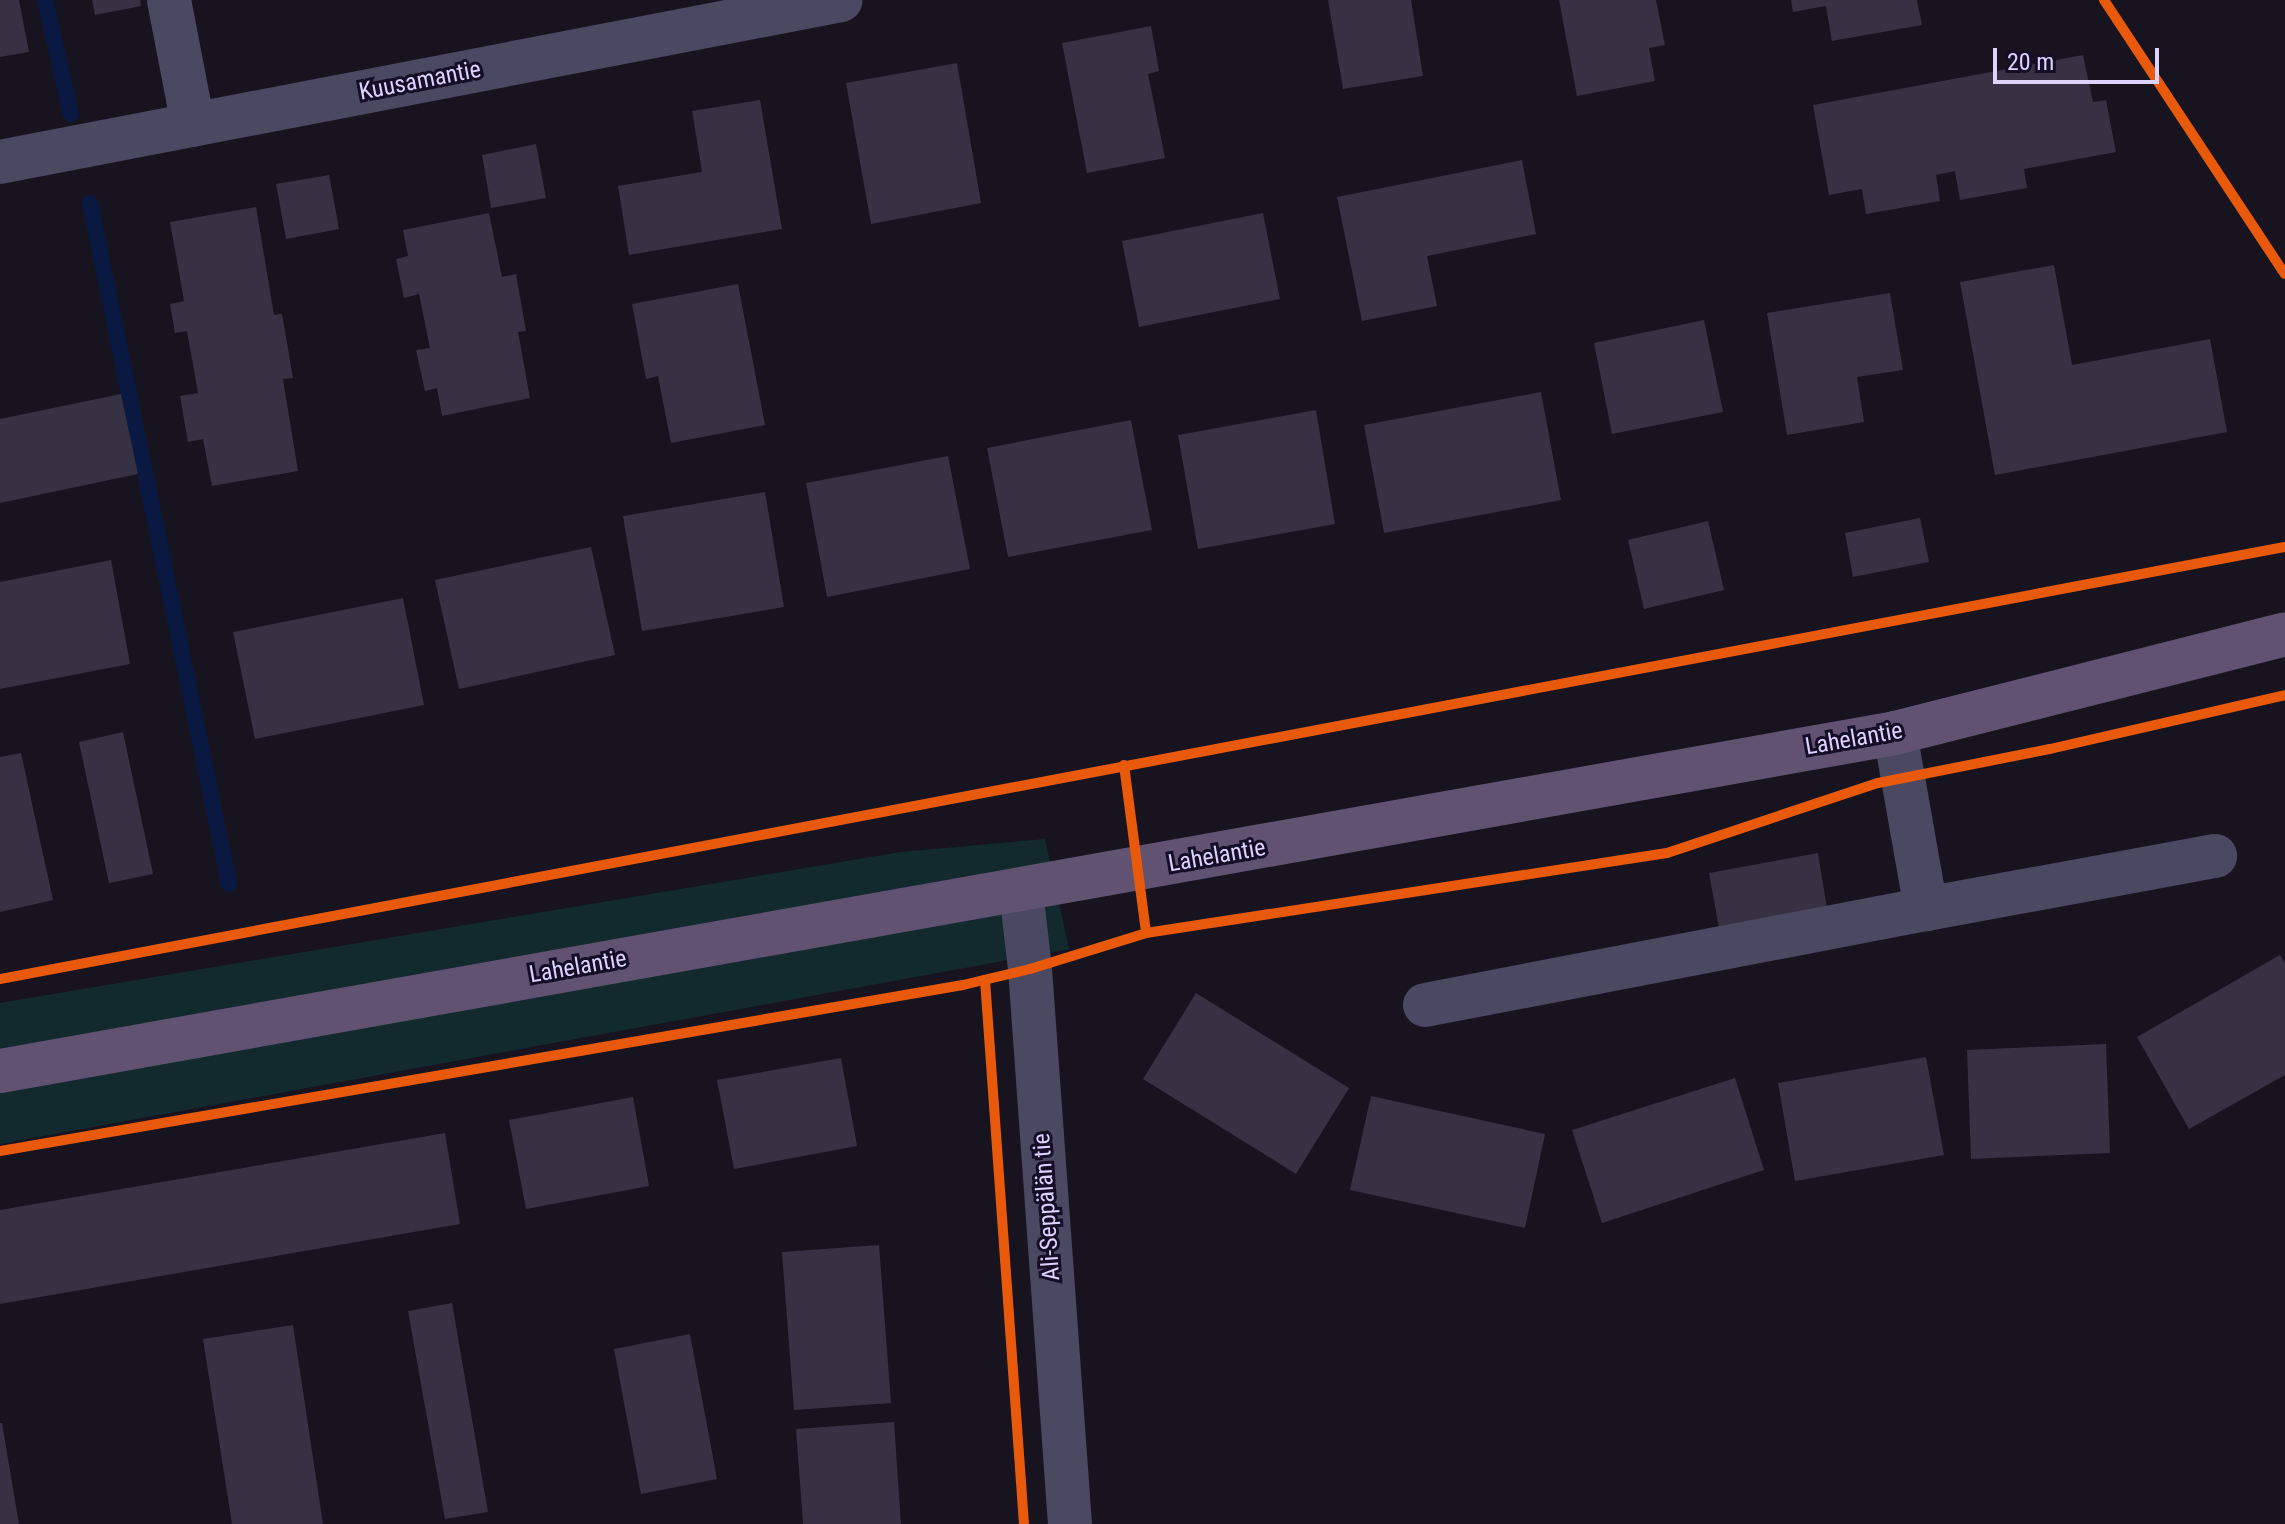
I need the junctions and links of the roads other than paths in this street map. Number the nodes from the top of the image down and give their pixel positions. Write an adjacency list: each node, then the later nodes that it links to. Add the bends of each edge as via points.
1 (169, 0): 4 (street)
2 (841, 0): 3 (street, Kuusamantie)
3 (678, 15): 4 (street, Kuusamantie)
4 (193, 125): 5 (street, Kuusamantie)
5 (0, 162)
6 (2285, 634): 7 (main road, Lahelantie)
7 (1895, 733): 9 (main road, Lahelantie); 10 (street)
8 (2215, 856): 10 (street)
9 (1021, 891): 12 (main road, Lahelantie); 13 (street, Ali-Seppälän tie)
10 (1926, 909): 11 (street)
11 (1425, 1005)
12 (0, 1071)
13 (1070, 1524)

